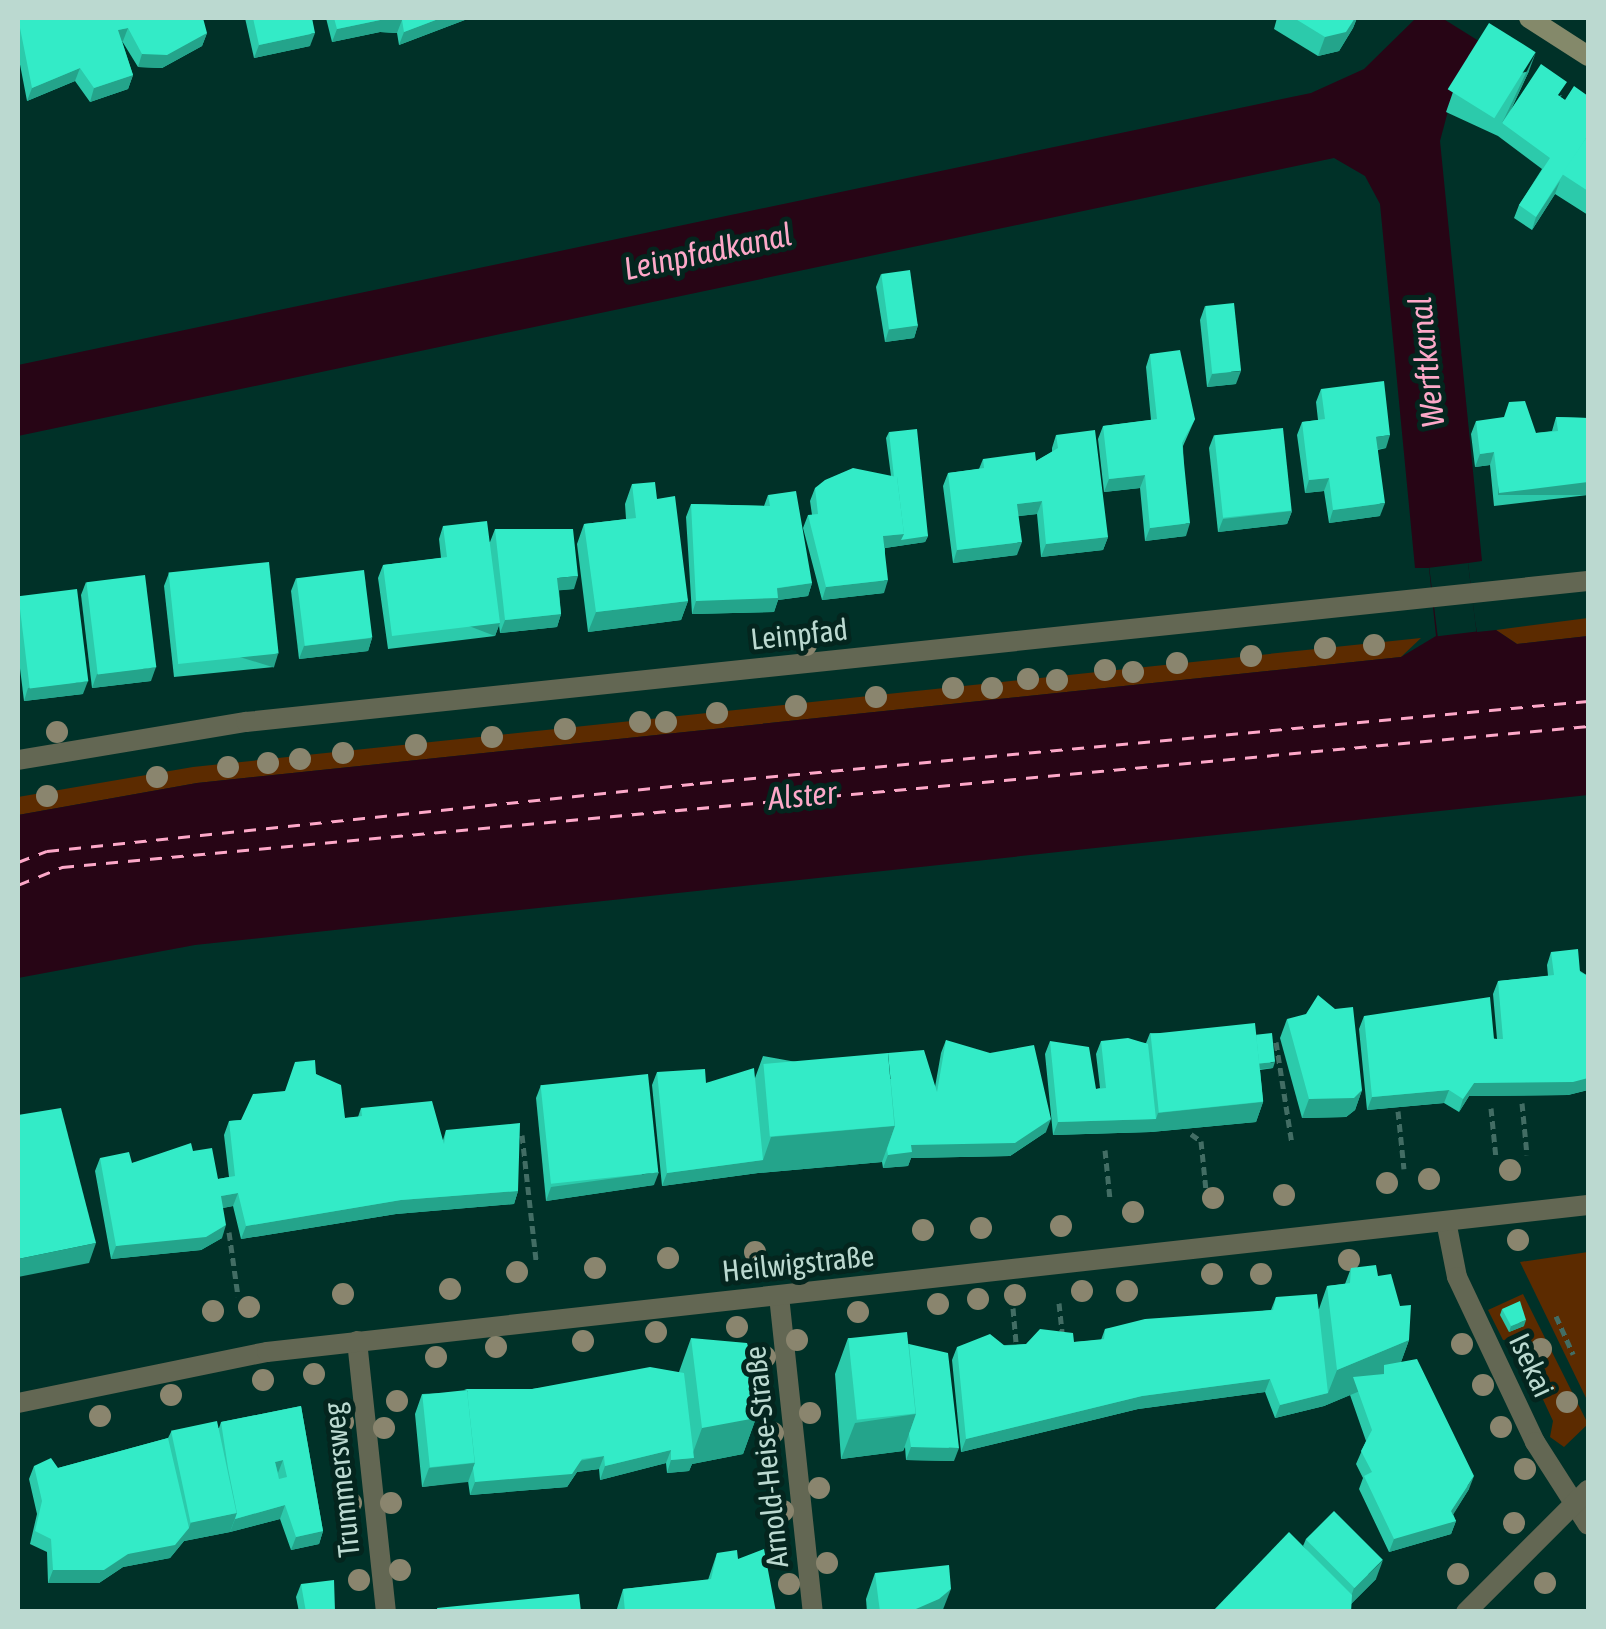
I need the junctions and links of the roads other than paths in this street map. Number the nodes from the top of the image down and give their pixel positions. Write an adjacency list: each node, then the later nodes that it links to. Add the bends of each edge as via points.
1 (1529, 18): 2 (main road)
2 (1588, 56)
3 (1588, 581): 4 (street, Leinpfad, via 246,722)
4 (18, 760)
5 (1588, 1205): 6 (street, Heilwigstraße)
6 (1446, 1221): 7 (street, Heilwigstraße); 10 (street, Isekai, via 1456,1276)
7 (779, 1296): 8 (street, Heilwigstraße); 13 (street, Arnold-Heise-Straße)
8 (357, 1341): 9 (street, Heilwigstraße); 12 (street, Trummersweg)
9 (18, 1403)
10 (1581, 1497): 11 (street, Isekai); 14 (street)
11 (1588, 1525)
12 (386, 1612)
13 (812, 1612)
14 (1466, 1612)

